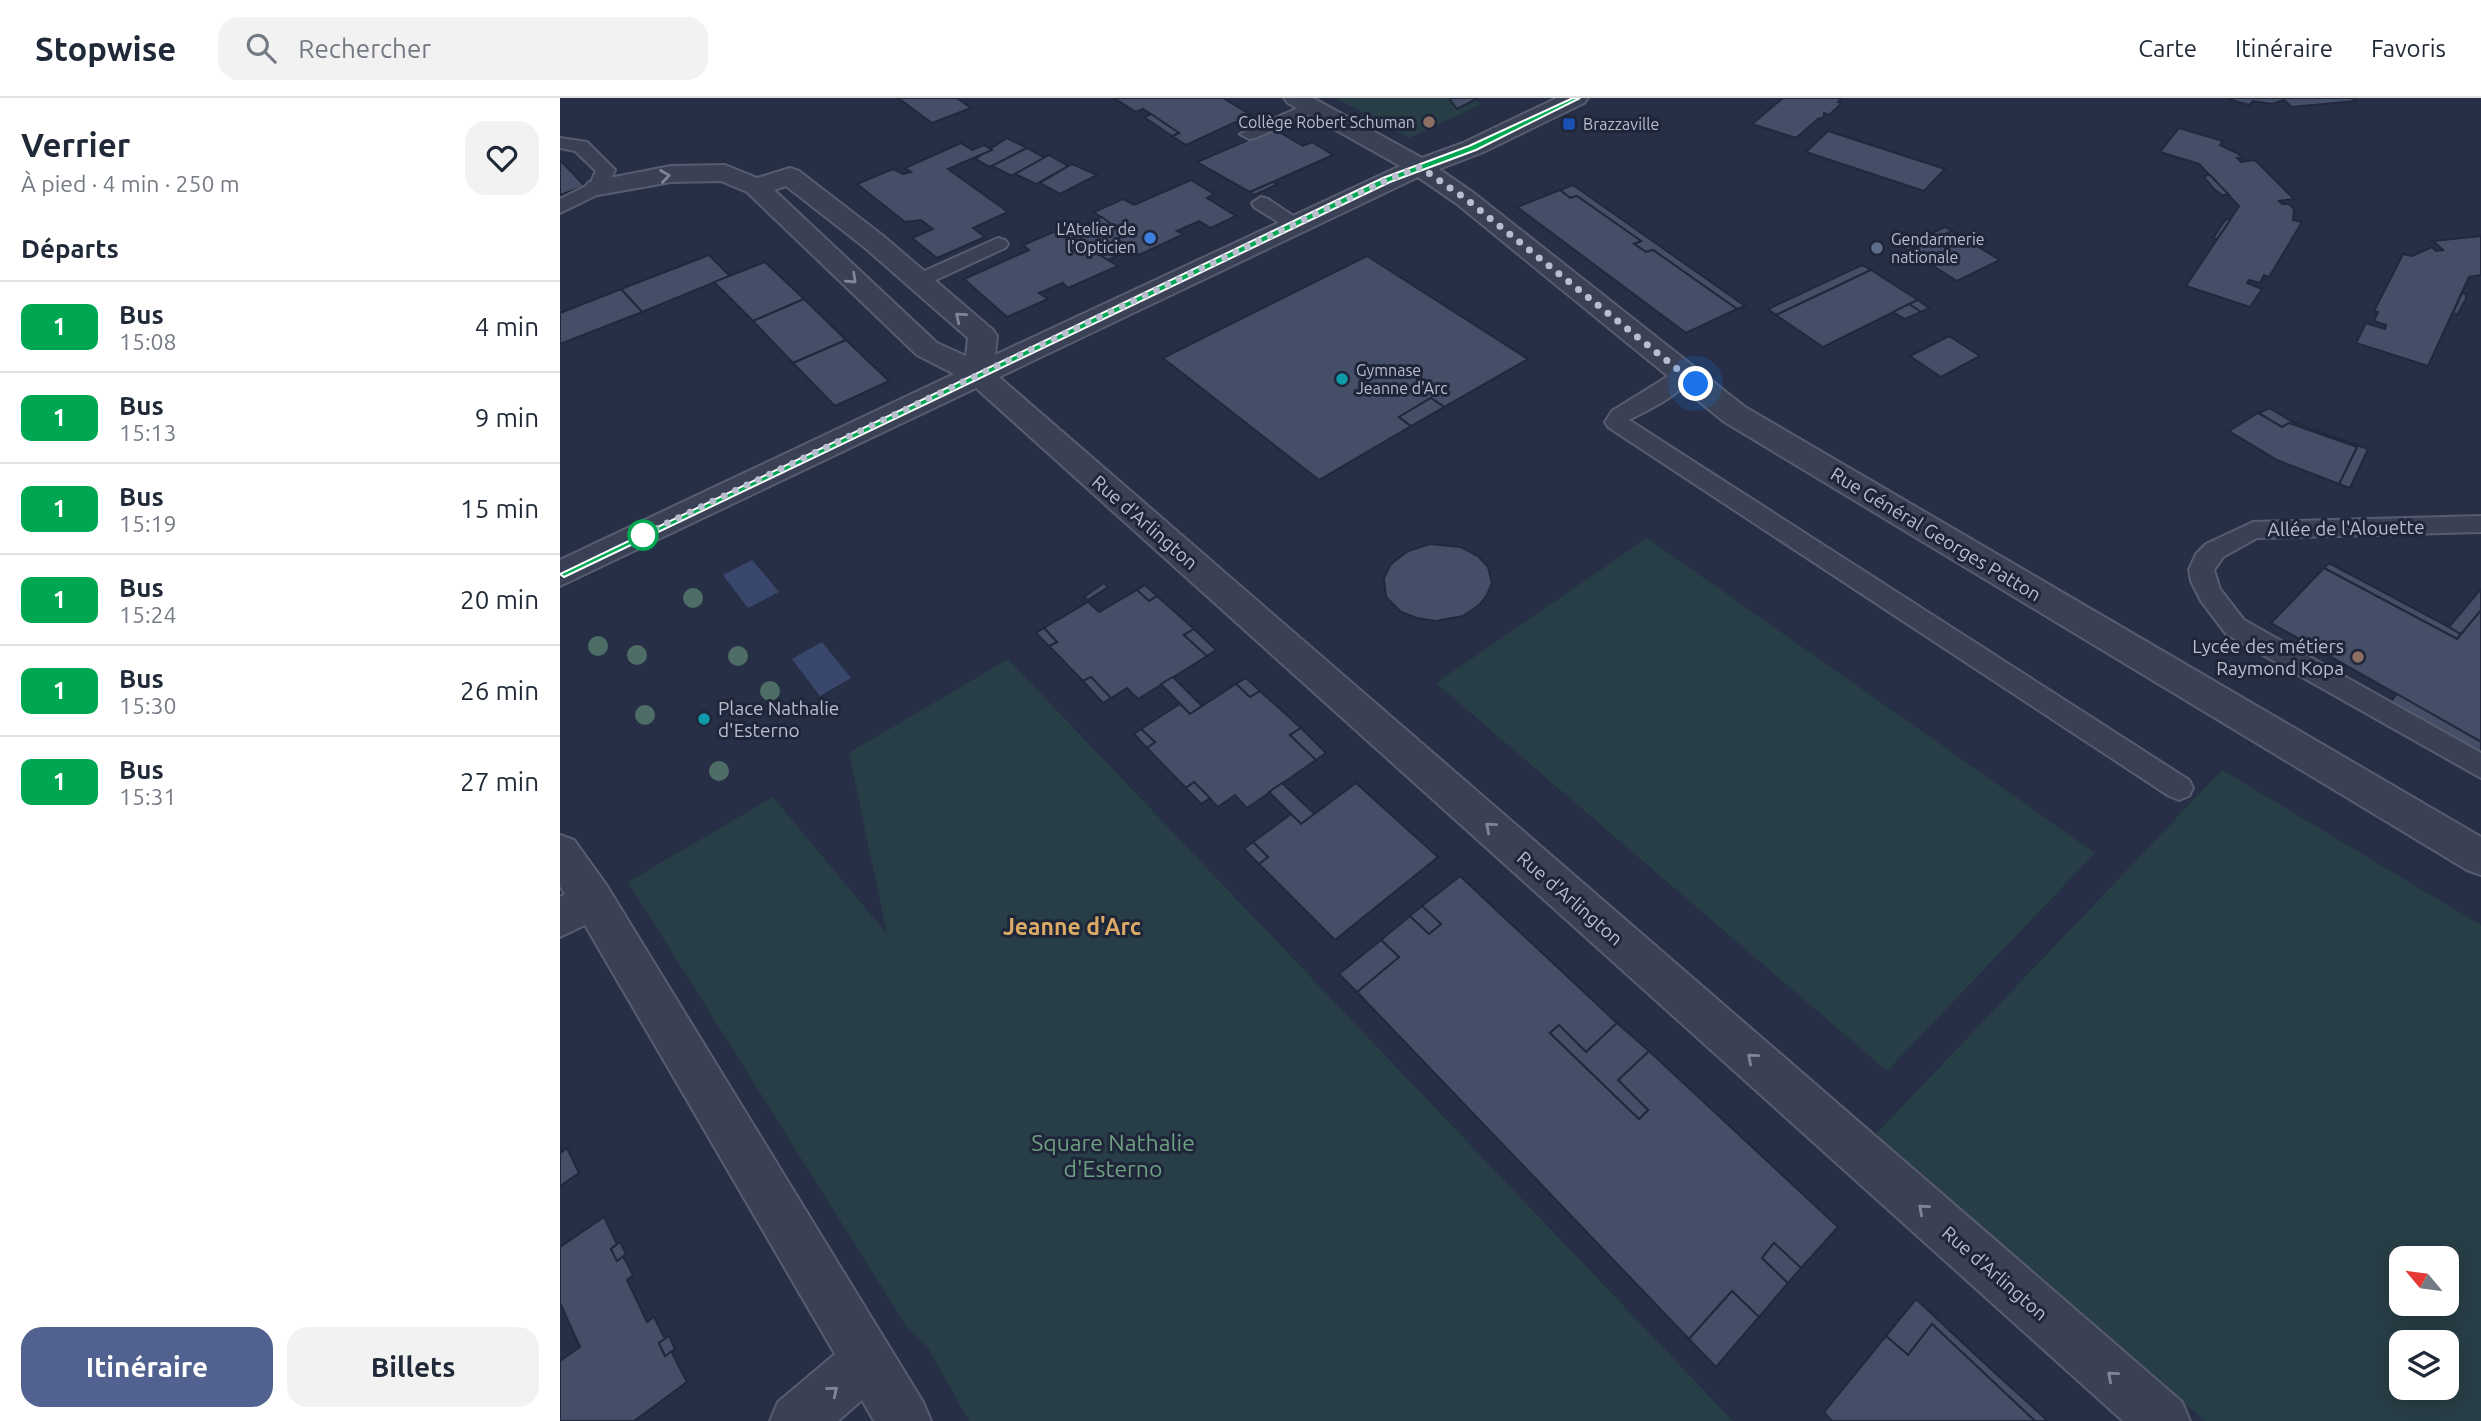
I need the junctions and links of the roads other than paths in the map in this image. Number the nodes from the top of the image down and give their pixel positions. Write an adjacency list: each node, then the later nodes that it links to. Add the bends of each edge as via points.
1 (1576, 98): 5 (street, via 1472,148)
2 (1304, 102): 3 (lane); 5 (street, Rue Général Georges Patton)
3 (1249, 134)
4 (560, 143): 6 (lane, via 581,146 606,170)
5 (1420, 167): 10 (street); 14 (street, Rue Général Georges Patton)
6 (598, 187): 7 (street, Rue d'Arlington, one-way to 7, via 671,174 725,173); 9 (lane)
7 (756, 187): 12 (street, via 790,176); 13 (street, Rue d'Arlington, one-way to 13, via 927,349)
8 (1261, 204): 10 (lane)
9 (560, 207)
10 (1295, 224): 13 (street)
11 (998, 244): 12 (lane)
12 (918, 281): 13 (street, one-way to 12, via 983,336)
13 (978, 374): 16 (street); 25 (street, Rue d'Arlington, one-way to 13)
14 (1684, 374): 18 (lane, via 1616,422); 20 (street, Rue Général Georges Patton, via 1734,414)
15 (2481, 524): 17 (lane, Allée de l'Alouette, via 2253,530 2222,543 2207,557 2200,573 2206,592 2235,627)
16 (560, 575)
17 (2481, 767)
18 (2179, 788)
19 (560, 852): 21 (street)
20 (2481, 858)
21 (576, 909): 22 (street)
22 (868, 1361): 23 (street, one-way to 22); 24 (street)
23 (797, 1421)
24 (904, 1421)
25 (2163, 1421)

